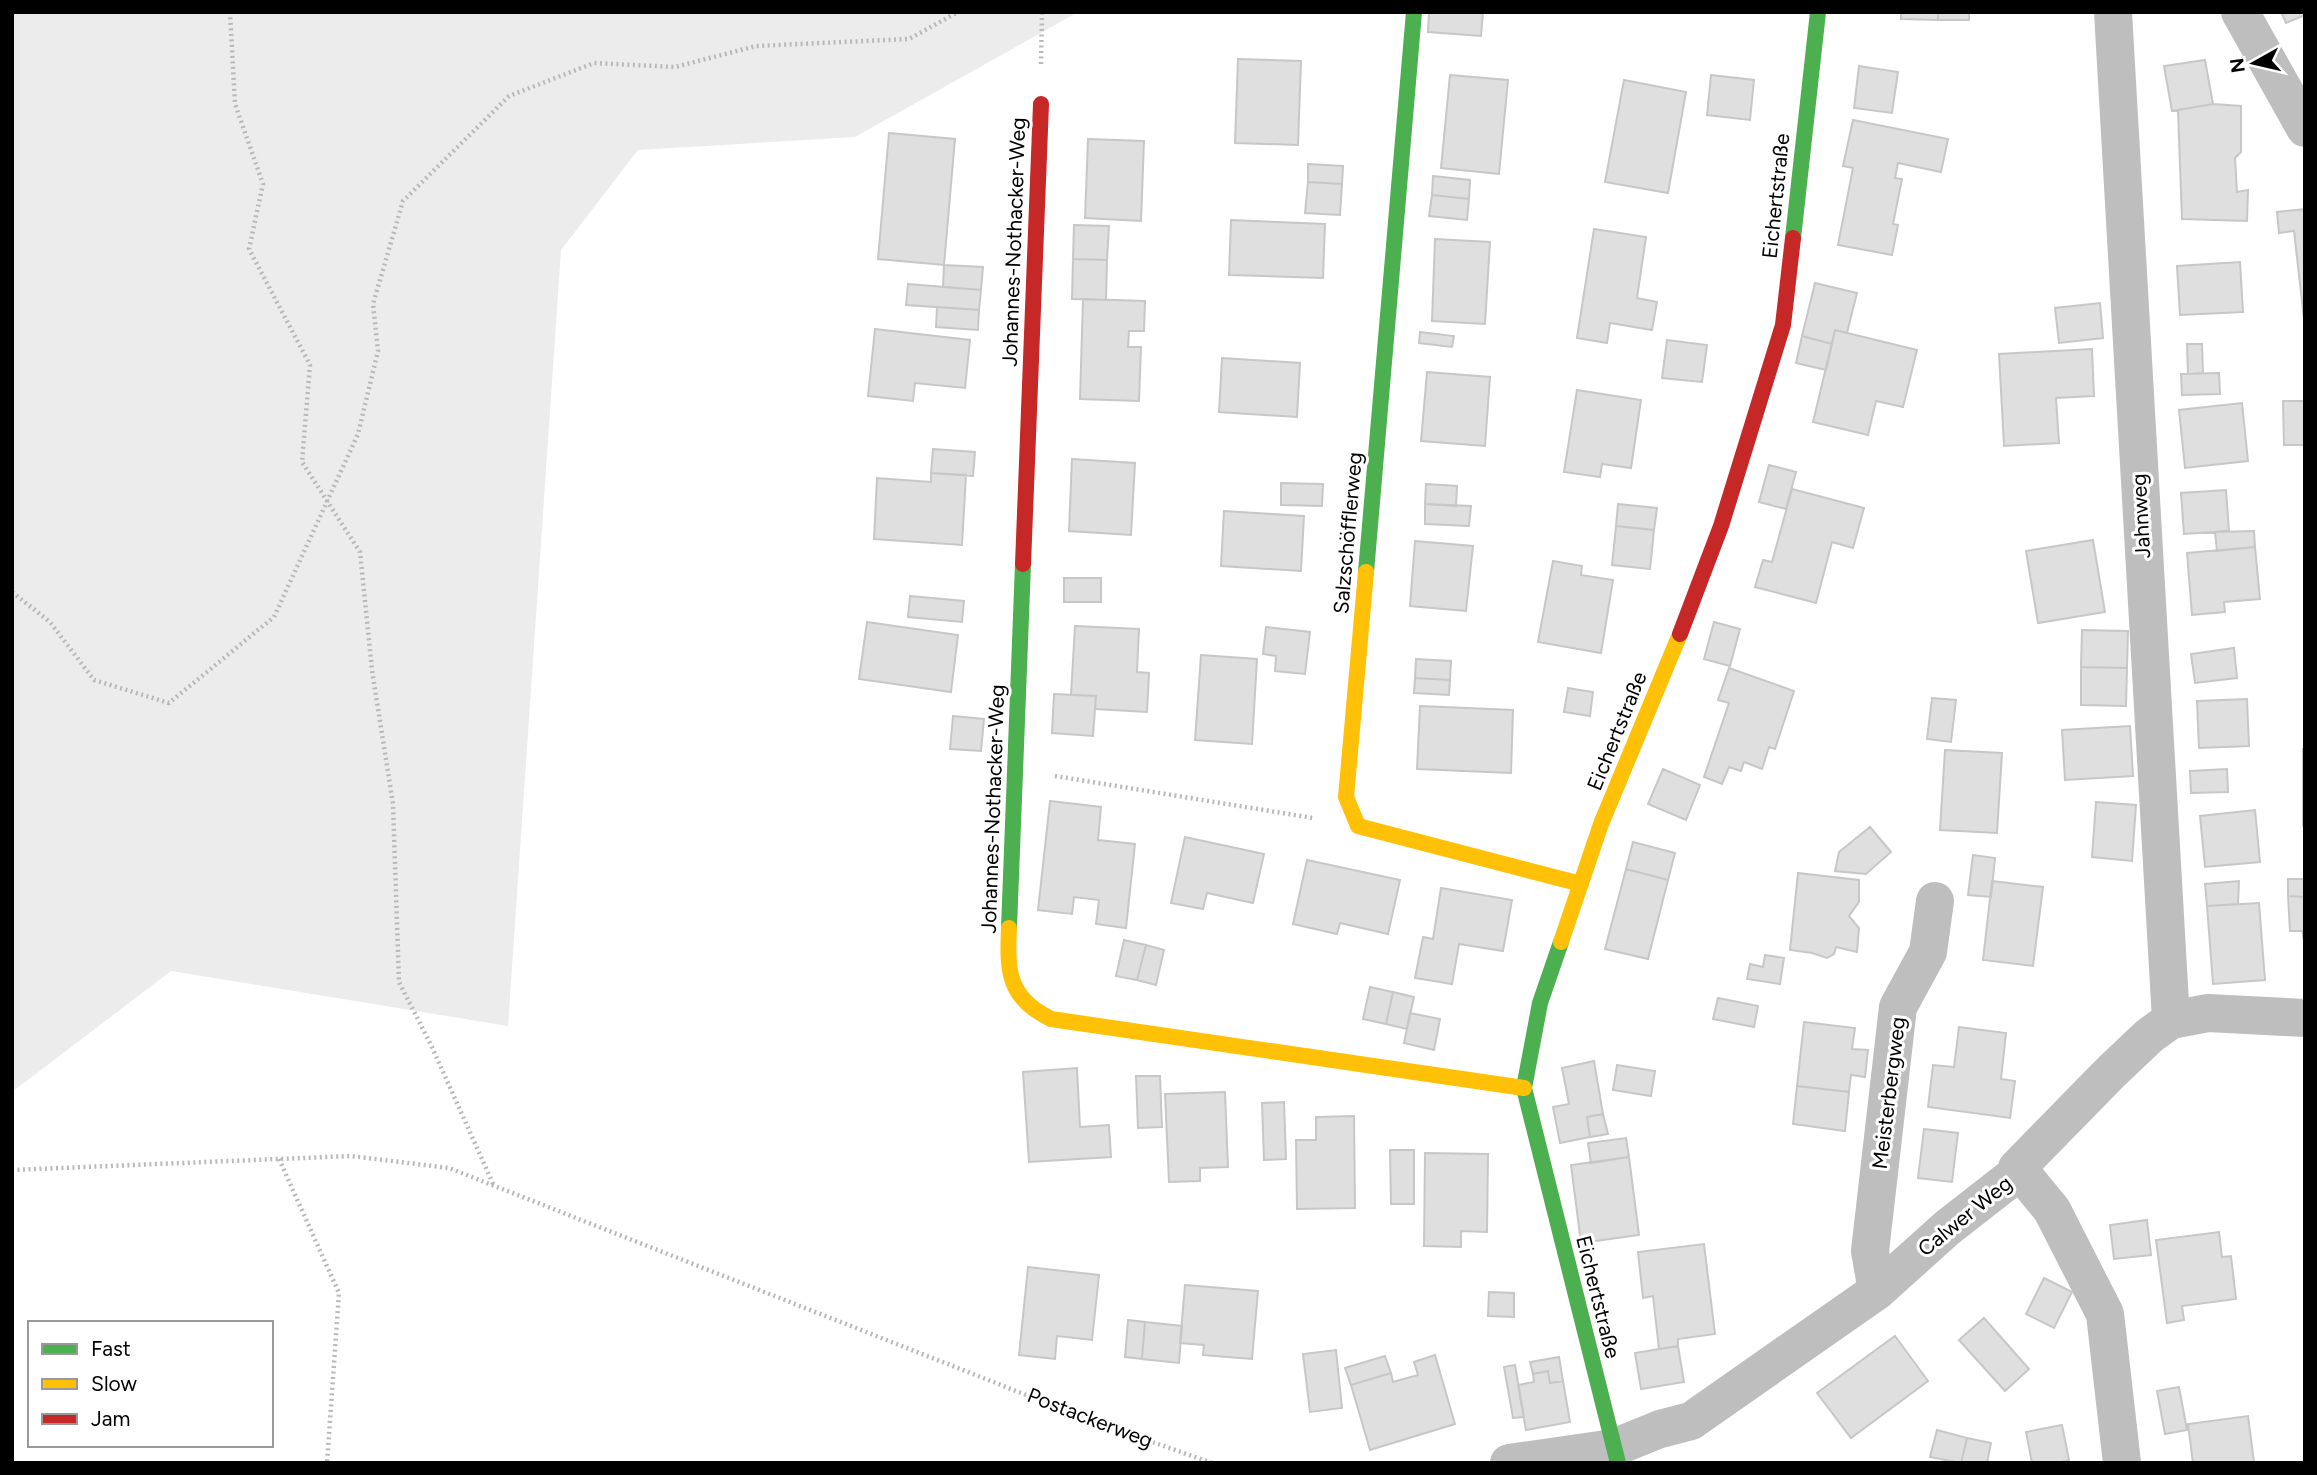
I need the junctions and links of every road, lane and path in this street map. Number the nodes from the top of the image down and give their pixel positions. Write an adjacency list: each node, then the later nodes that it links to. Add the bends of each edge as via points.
1 (230, 12): 10 (path, via 235,104 263,184 248,249 310,365 302,462)
2 (958, 12): 10 (path, via 909,39 756,46 675,67 594,62 509,96 403,201 373,304 378,351 358,434)
3 (1042, 12): 8 (path)
4 (1413, 12): 13 (street, Salzschöfflerweg, via 1346,797)
5 (1818, 12): 14 (street, Eichertstraße, via 1783,325 1721,526)
6 (2113, 12): 17 (street, Jahnweg)
7 (2240, 12): 9 (street)
8 (1041, 104): 12 (street, Johannes-Nothacker-Weg)
9 (2305, 128)
10 (326, 500): 11 (path, via 274,617 169,703 94,680 50,622); 22 (path, via 360,552 393,803 399,982)
11 (12, 592)
12 (1015, 770): 13 (path); 18 (street, Johannes-Nothacker-Weg, via 1008,956 1013,982 1031,1010 1051,1019)
13 (1358, 825): 14 (street)
14 (1581, 884): 18 (street, Eichertstraße, via 1540,1003)
15 (1935, 901): 23 (street, Meisterbergweg, via 1928,952 1898,1007 1870,1251)
16 (2305, 1018): 17 (street, Calwer Weg, via 2208,1013)
17 (2171, 1020): 21 (street, Calwer Weg, via 2110,1072 2017,1168)
18 (1524, 1088): 24 (street, Eichertstraße)
19 (279, 1159): 20 (path, Postackerweg); 22 (path, Postackerweg, via 351,1156 449,1168); 25 (path, via 339,1293)
20 (12, 1170)
21 (2020, 1171): 23 (street, Calwer Weg); 28 (street, via 2052,1210 2105,1314)
22 (494, 1186): 26 (path, Postackerweg, via 1090,1420)
23 (1877, 1291): 24 (street, Calwer Weg, via 1691,1422 1660,1429)
24 (1615, 1455): 27 (street)
25 (327, 1463)
26 (1212, 1463)
27 (1508, 1463)
28 (2122, 1463)

